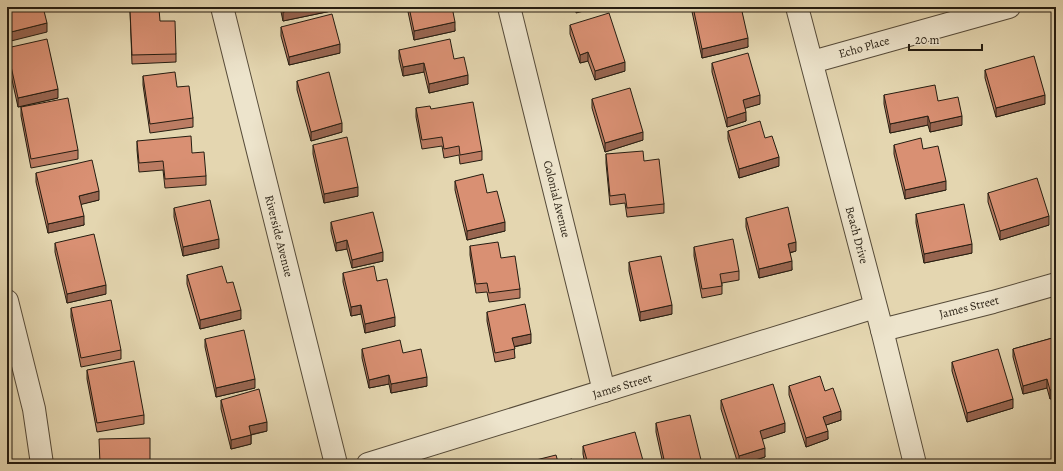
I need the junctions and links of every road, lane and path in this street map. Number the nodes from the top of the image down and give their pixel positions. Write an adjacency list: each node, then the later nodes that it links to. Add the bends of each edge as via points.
1 (222, 7): 12 (street, Riverside Avenue)
2 (509, 7): 10 (street, Colonial Avenue)
3 (797, 7): 5 (street, Beach Drive)
4 (1009, 7): 5 (street, Echo Place)
5 (812, 62): 8 (street, Beach Drive)
6 (1056, 284): 9 (street, James Street)
7 (7, 300): 11 (street, via 34,410)
8 (876, 307): 9 (street, Beach Drive); 10 (street, James Street)
9 (882, 330): 14 (street, Beach Drive)
10 (604, 391): 13 (street, James Street)
11 (42, 464)
12 (336, 464)
13 (368, 464)
14 (915, 464)

